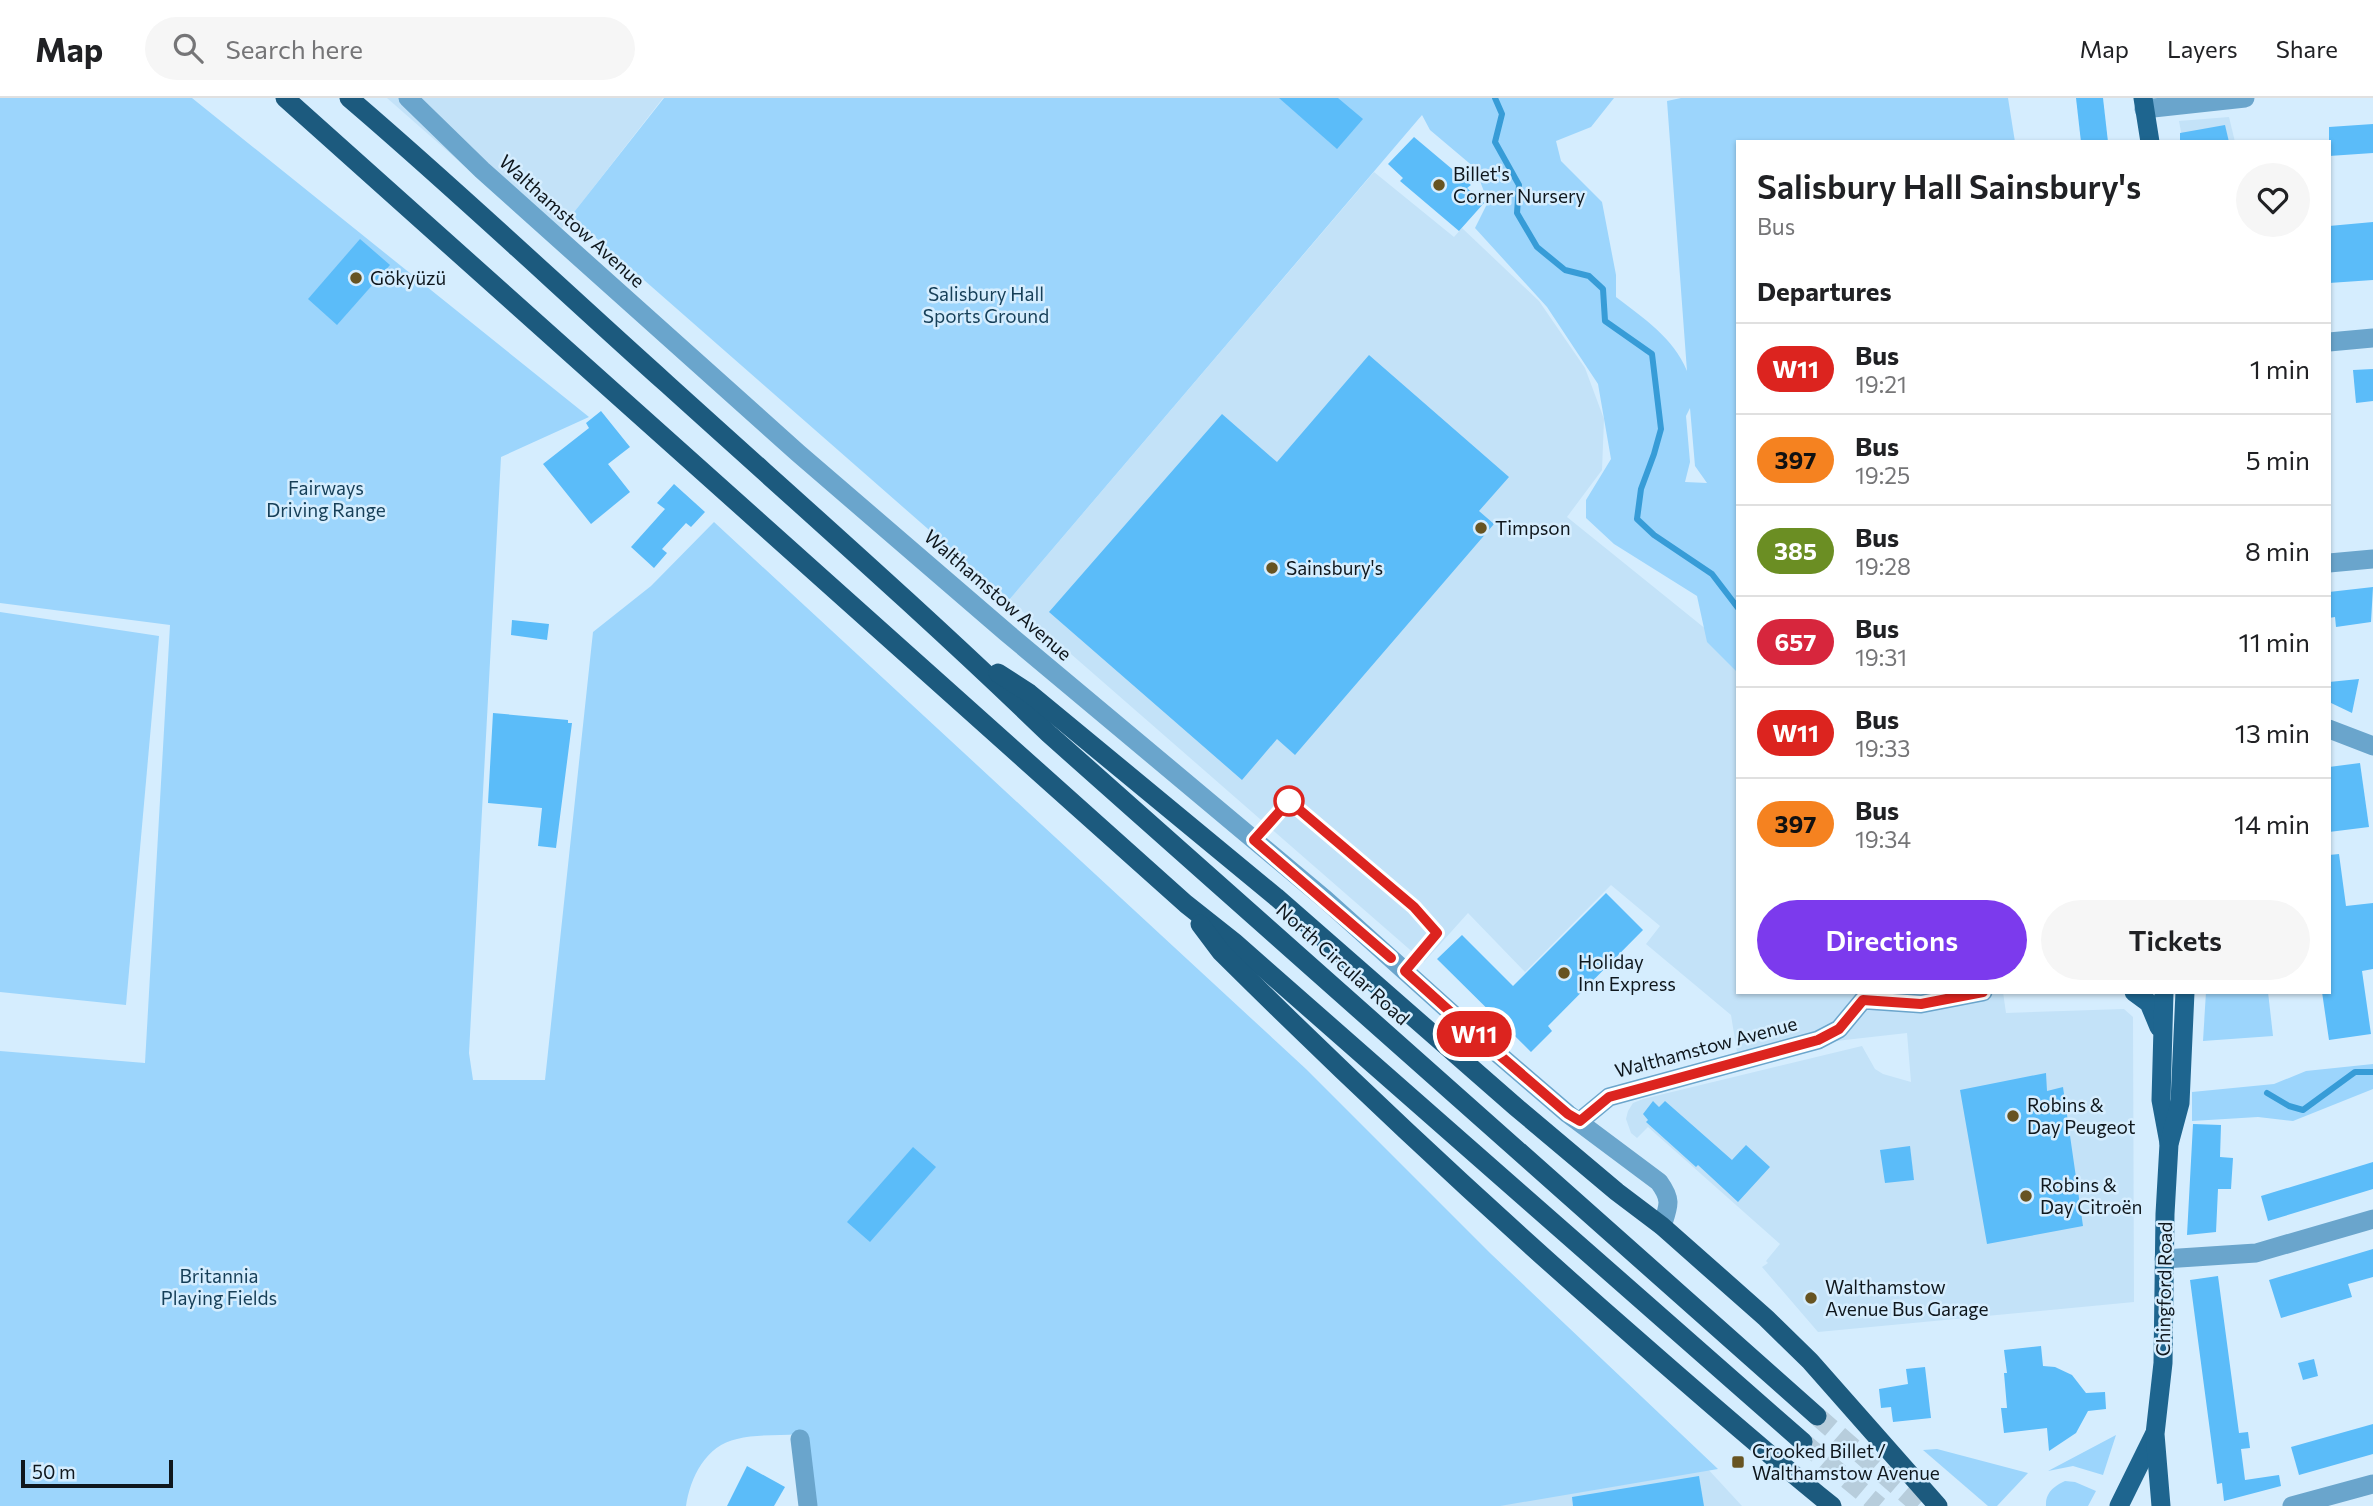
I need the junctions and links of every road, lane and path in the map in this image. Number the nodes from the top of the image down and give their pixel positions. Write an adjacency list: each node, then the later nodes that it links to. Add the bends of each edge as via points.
1 (285, 98): 14 (highway)
2 (349, 98): 11 (highway)
3 (408, 98): 20 (street, Walthamstow Avenue, via 808,462 1326,900)
4 (2245, 98): 5 (street)
5 (2144, 104): 6 (main road)
6 (2150, 140)
7 (2373, 338): 8 (street)
8 (2331, 342)
9 (2373, 559): 10 (street)
10 (2331, 563)
11 (967, 654): 23 (highway, via 1029,692); 25 (highway, North Circular Road, via 1060,743)
12 (2331, 730): 13 (street)
13 (2373, 746)
14 (1186, 904): 28 (highway); 31 (highway, via 1221,952 1418,1143 1758,1447)
15 (1973, 994): 20 (street, Walthamstow Avenue, via 1921,1004 1863,1000 1839,1029 1818,1040 1609,1097)
16 (2137, 994): 19 (main road, via 2149,1003)
17 (2164, 994): 19 (main road, Chingford Road)
18 (2185, 994): 21 (main road, Chingford Road, via 2180,1103)
19 (2162, 1035): 21 (main road, Chingford Road, via 2161,1100)
20 (1574, 1117): 23 (street, Walthamstow Avenue, via 1659,1182 1669,1205)
21 (2169, 1144): 24 (main road, Chingford Road)
22 (2373, 1219): 24 (street, via 2256,1253)
23 (1662, 1226): 32 (highway, via 1811,1361)
24 (2164, 1259): 26 (main road, Chingford Road, via 2162,1375)
25 (1817, 1416)
26 (2155, 1434): 33 (main road, Chingford Road); 34 (main road, Chingford Road)
27 (800, 1439): 30 (street)
28 (1803, 1442)
29 (2373, 1484): 35 (street)
30 (808, 1506)
31 (1832, 1506)
32 (1938, 1506)
33 (2119, 1506)
34 (2161, 1506)
35 (2292, 1506)

